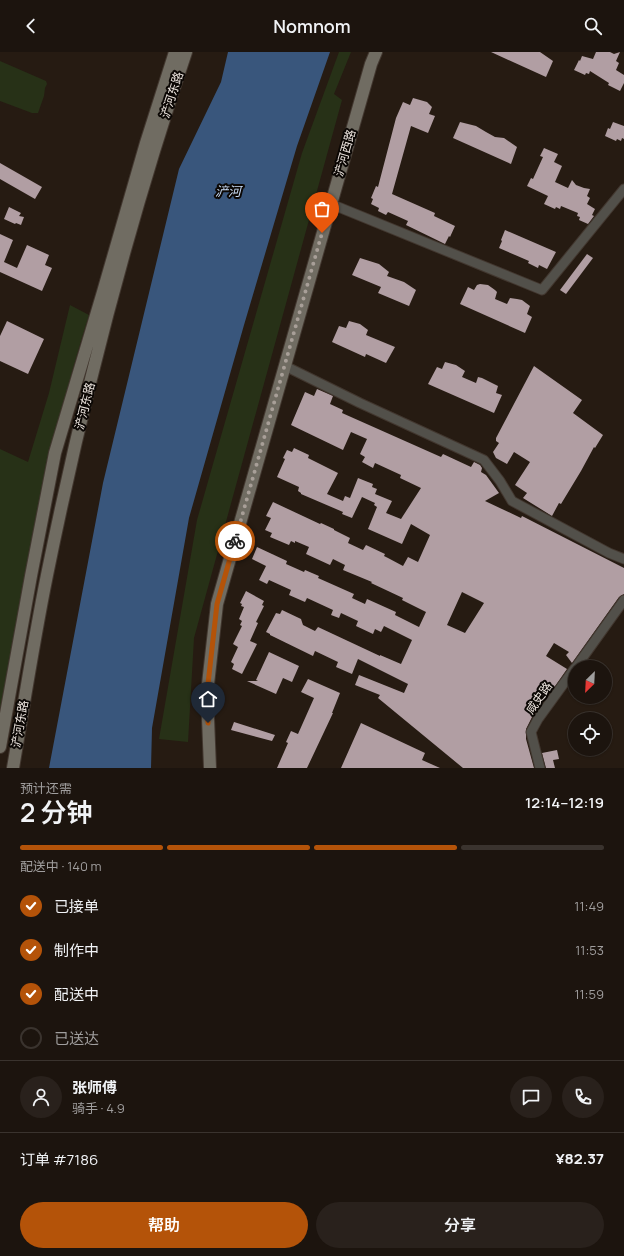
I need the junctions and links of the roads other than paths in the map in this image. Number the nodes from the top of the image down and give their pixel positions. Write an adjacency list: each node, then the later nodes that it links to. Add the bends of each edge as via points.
1 (175, 52): 11 (street, 浐河东路, via 55,453)
2 (186, 52): 12 (street, 浐河东路, via 128,239 77,439 47,575)
3 (376, 52): 5 (street, 浐河西路)
4 (624, 190): 5 (street, via 542,290)
5 (331, 204): 6 (street, 浐河西路)
6 (285, 366): 7 (street, via 484,460 512,501); 13 (street, 浐河西路, via 217,604 207,693)
7 (624, 559)
8 (624, 600): 9 (street, 咸史路)
9 (582, 660)
10 (568, 679): 14 (street, 咸史路, via 531,732)
11 (0, 747)
12 (12, 768)
13 (210, 768)
14 (540, 768)

